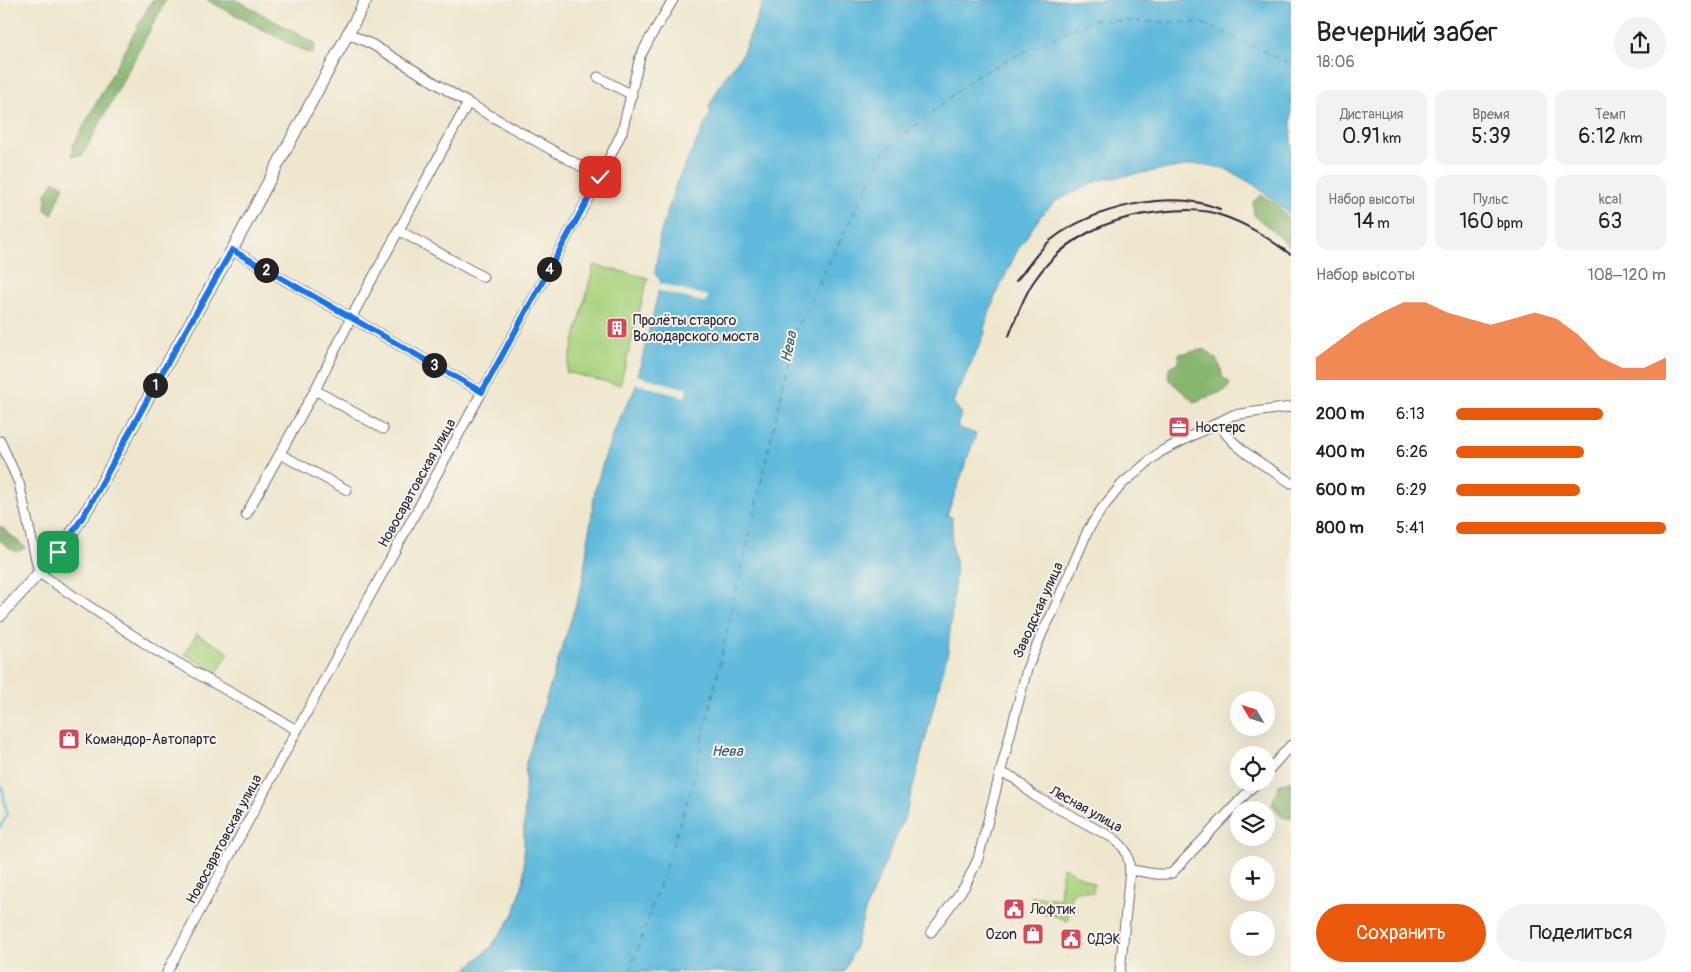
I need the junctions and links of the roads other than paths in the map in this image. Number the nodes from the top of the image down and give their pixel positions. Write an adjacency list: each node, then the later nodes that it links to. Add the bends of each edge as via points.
1 (366, 0): 3 (main road)
2 (673, 0): 5 (street, Новосаратовская улица, via 640,57)
3 (347, 33): 6 (street); 9 (main road)
4 (598, 77): 5 (street)
5 (632, 95): 7 (street, Новосаратовская улица, via 622,132)
6 (468, 103): 7 (street); 8 (street)
7 (600, 177): 13 (street, Новосаратовская улица)
8 (398, 230): 10 (street); 11 (street)
9 (232, 250): 11 (street); 22 (main road, via 90,505 64,545)
10 (483, 277)
11 (351, 318): 12 (street); 13 (street)
12 (315, 390): 16 (street); 18 (street)
13 (482, 392): 24 (street, Новосаратовская улица)
14 (1291, 407): 15 (street, Заводская улица, via 1233,415)
15 (1218, 422): 19 (street, via 1226,436); 27 (street, Заводская улица, via 1160,452 1122,484 1092,522 1028,669)
16 (383, 429)
17 (0, 441): 22 (street, via 19,483)
18 (280, 454): 20 (street); 21 (street)
19 (1291, 483)
20 (347, 490)
21 (246, 515)
22 (39, 573): 23 (main road); 24 (street, via 155,650)
23 (0, 616)
24 (297, 730): 31 (street, Новосаратовская улица)
25 (1291, 745): 26 (street)
26 (1275, 763)
27 (1001, 773): 29 (street, Лесная улица, via 1014,778 1033,795 1124,846); 30 (street, Заводская улица, via 978,859 965,886)
28 (1249, 791): 29 (street, via 1172,873)
29 (1130, 870): 32 (street, Лесная улица)
30 (931, 932)
31 (167, 972)
32 (1120, 972)

